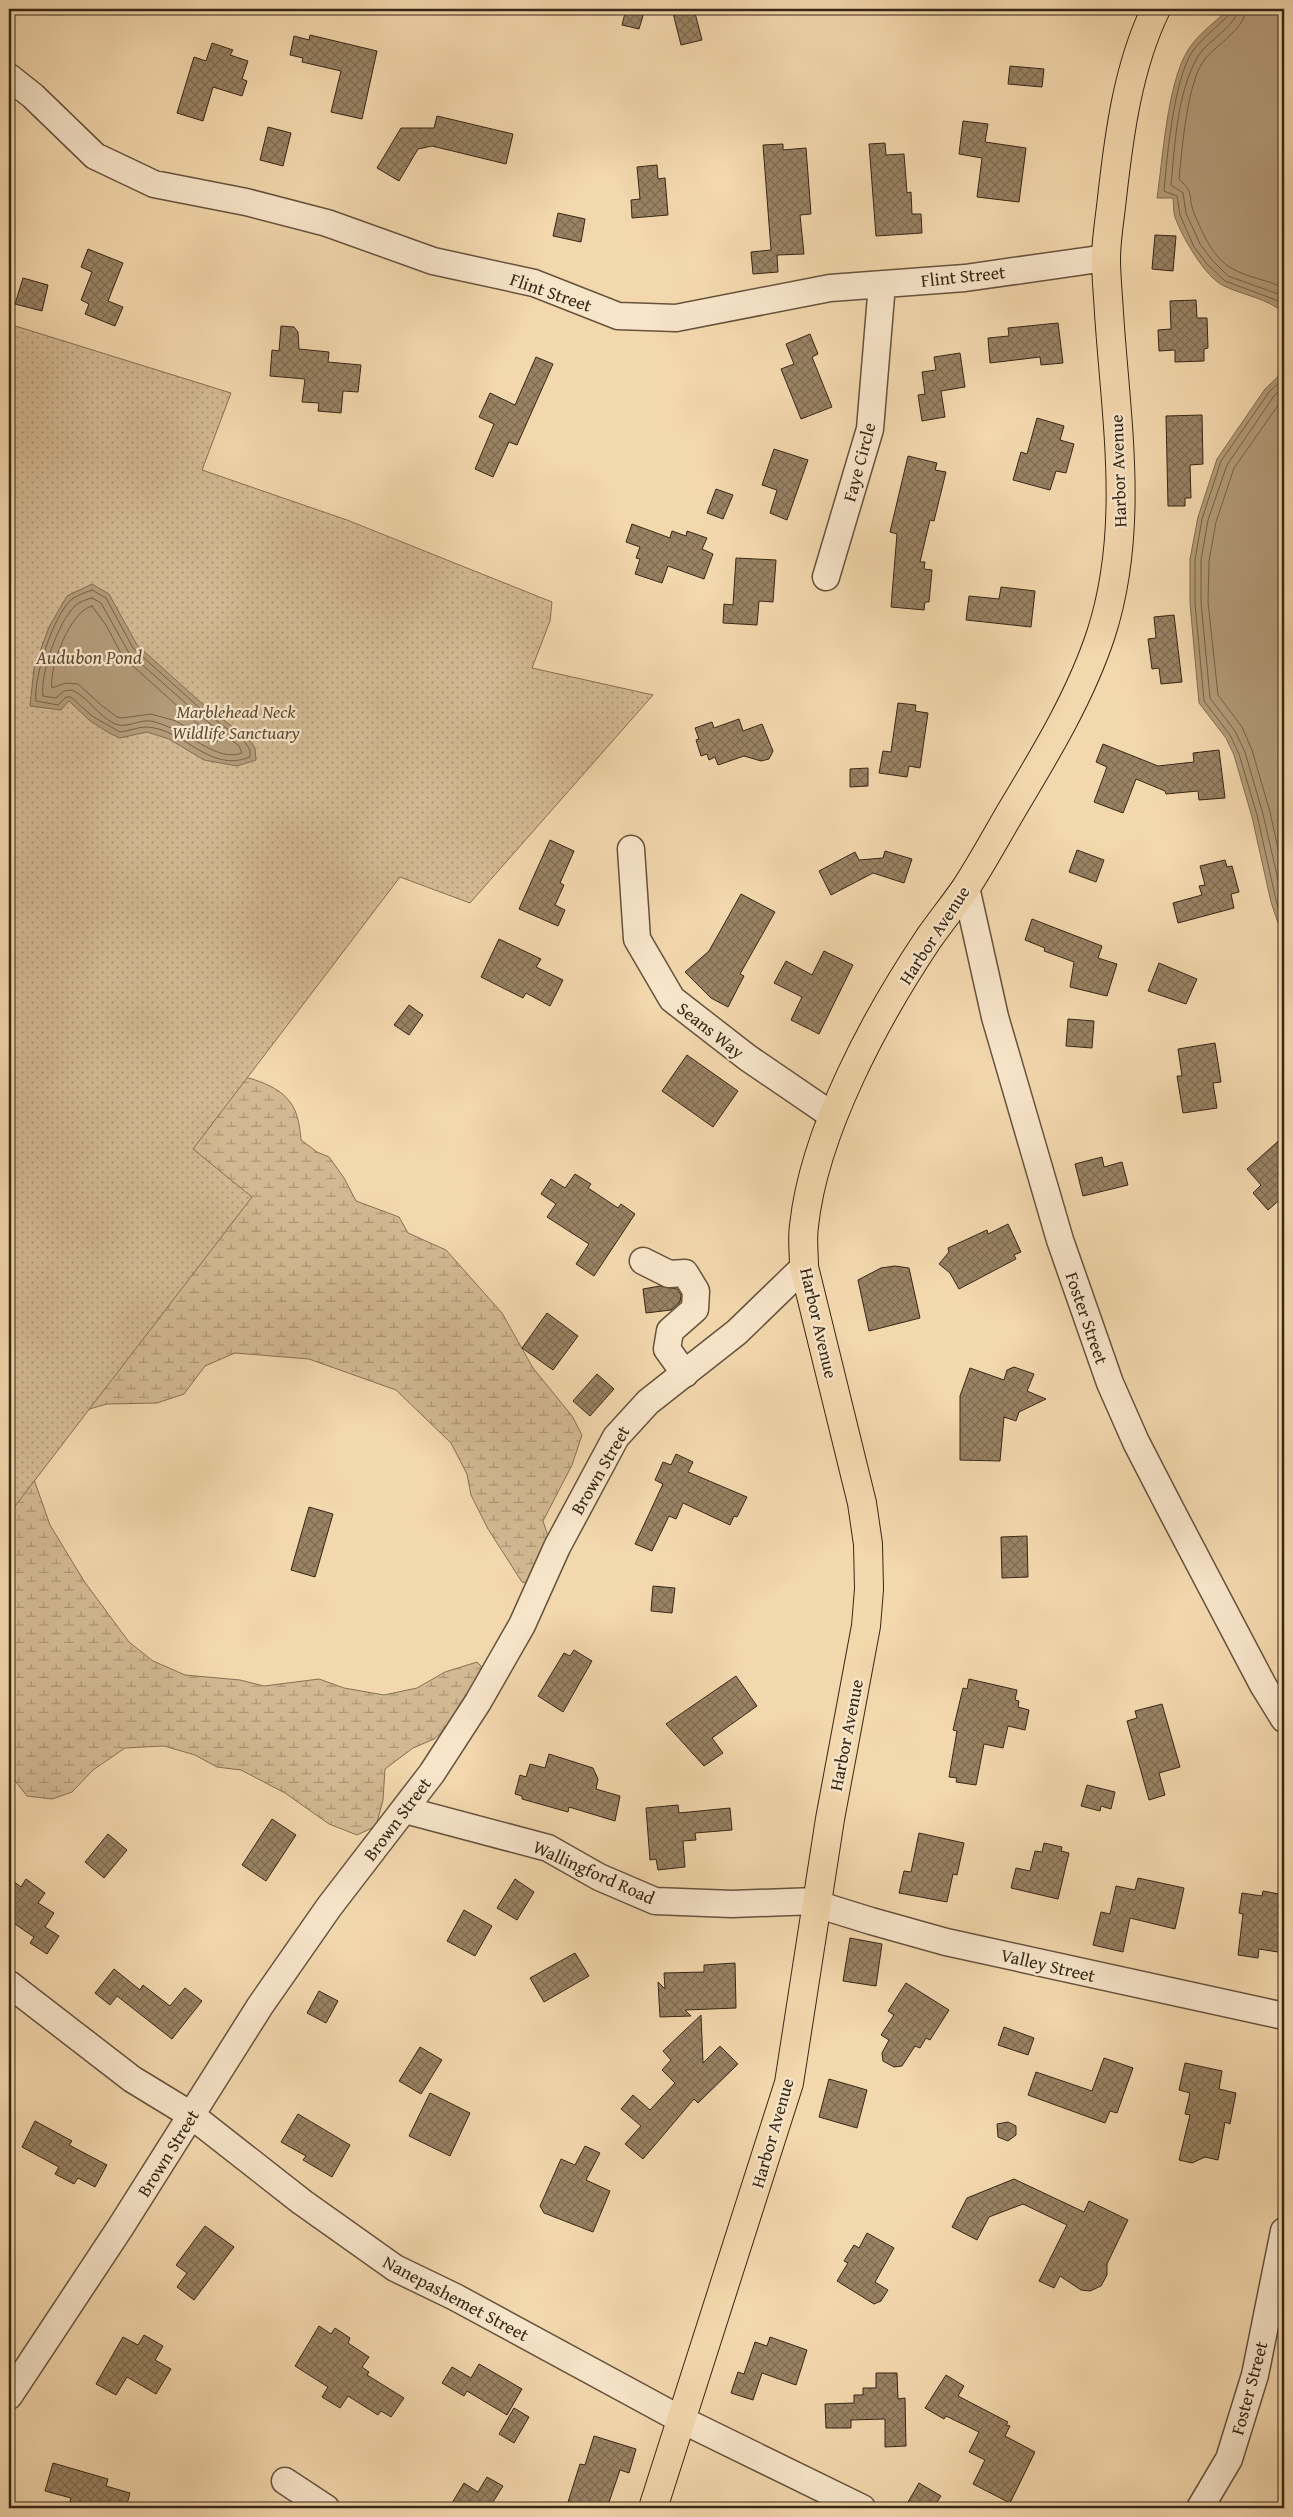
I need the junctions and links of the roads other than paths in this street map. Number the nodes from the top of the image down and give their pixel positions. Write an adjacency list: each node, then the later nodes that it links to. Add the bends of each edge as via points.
1 (1156, 9): 3 (main road, Harbor Avenue, via 1146,28 1125,111)
2 (9, 77): 4 (street, Flint Street, via 95,156 154,184 246,202 327,223 433,261 534,283 618,316 676,318 830,288)
3 (1106, 258): 4 (street, Flint Street, via 965,278); 7 (main road, Harbor Avenue, via 1122,476 1120,542 1114,583 1101,634 1084,677 1032,777)
4 (882, 284): 5 (street, Faye Circle, via 870,429)
5 (826, 577)
6 (630, 849): 8 (street, Seans Way, via 637,939 672,999 748,1058)
7 (966, 887): 8 (main road, Harbor Avenue, via 928,939 884,1013); 12 (street, Foster Street, via 993,1008 1017,1093 1060,1240 1110,1384 1169,1507 1263,1686)
8 (833, 1116): 10 (main road, Harbor Avenue, via 818,1155 804,1227)
9 (643, 1261): 11 (street, via 669,1274 685,1273 696,1291 695,1309 670,1332 667,1349)
10 (804, 1267): 11 (street, Brown Street, via 737,1332); 14 (main road, Harbor Avenue, via 862,1503 868,1544 869,1589 866,1626)
11 (685, 1374): 13 (street, Brown Street, via 648,1402 616,1436 557,1546 522,1625 478,1702)
12 (1284, 1719)
13 (405, 1810): 14 (street, Wallingford Road, via 548,1848 599,1877 655,1901 732,1904); 17 (street, Brown Street, via 319,1922 260,2006)
14 (816, 1901): 16 (street, Valley Street, via 871,1922 946,1942); 20 (main road, Harbor Avenue, via 789,2083)
15 (9, 1984): 17 (street, Nanepashemet Street, via 132,2079)
16 (1284, 2016)
17 (191, 2115): 19 (street, Brown Street); 20 (street, Nanepashemet Street, via 302,2202 395,2268)
18 (1284, 2231): 25 (street, Foster Street, via 1249,2394 1229,2460)
19 (9, 2396)
20 (680, 2419): 23 (main road, Harbor Avenue); 24 (street, Nanepashemet Street)
21 (285, 2481): 22 (street)
22 (326, 2508)
23 (652, 2508)
24 (862, 2508)
25 (1200, 2508)

